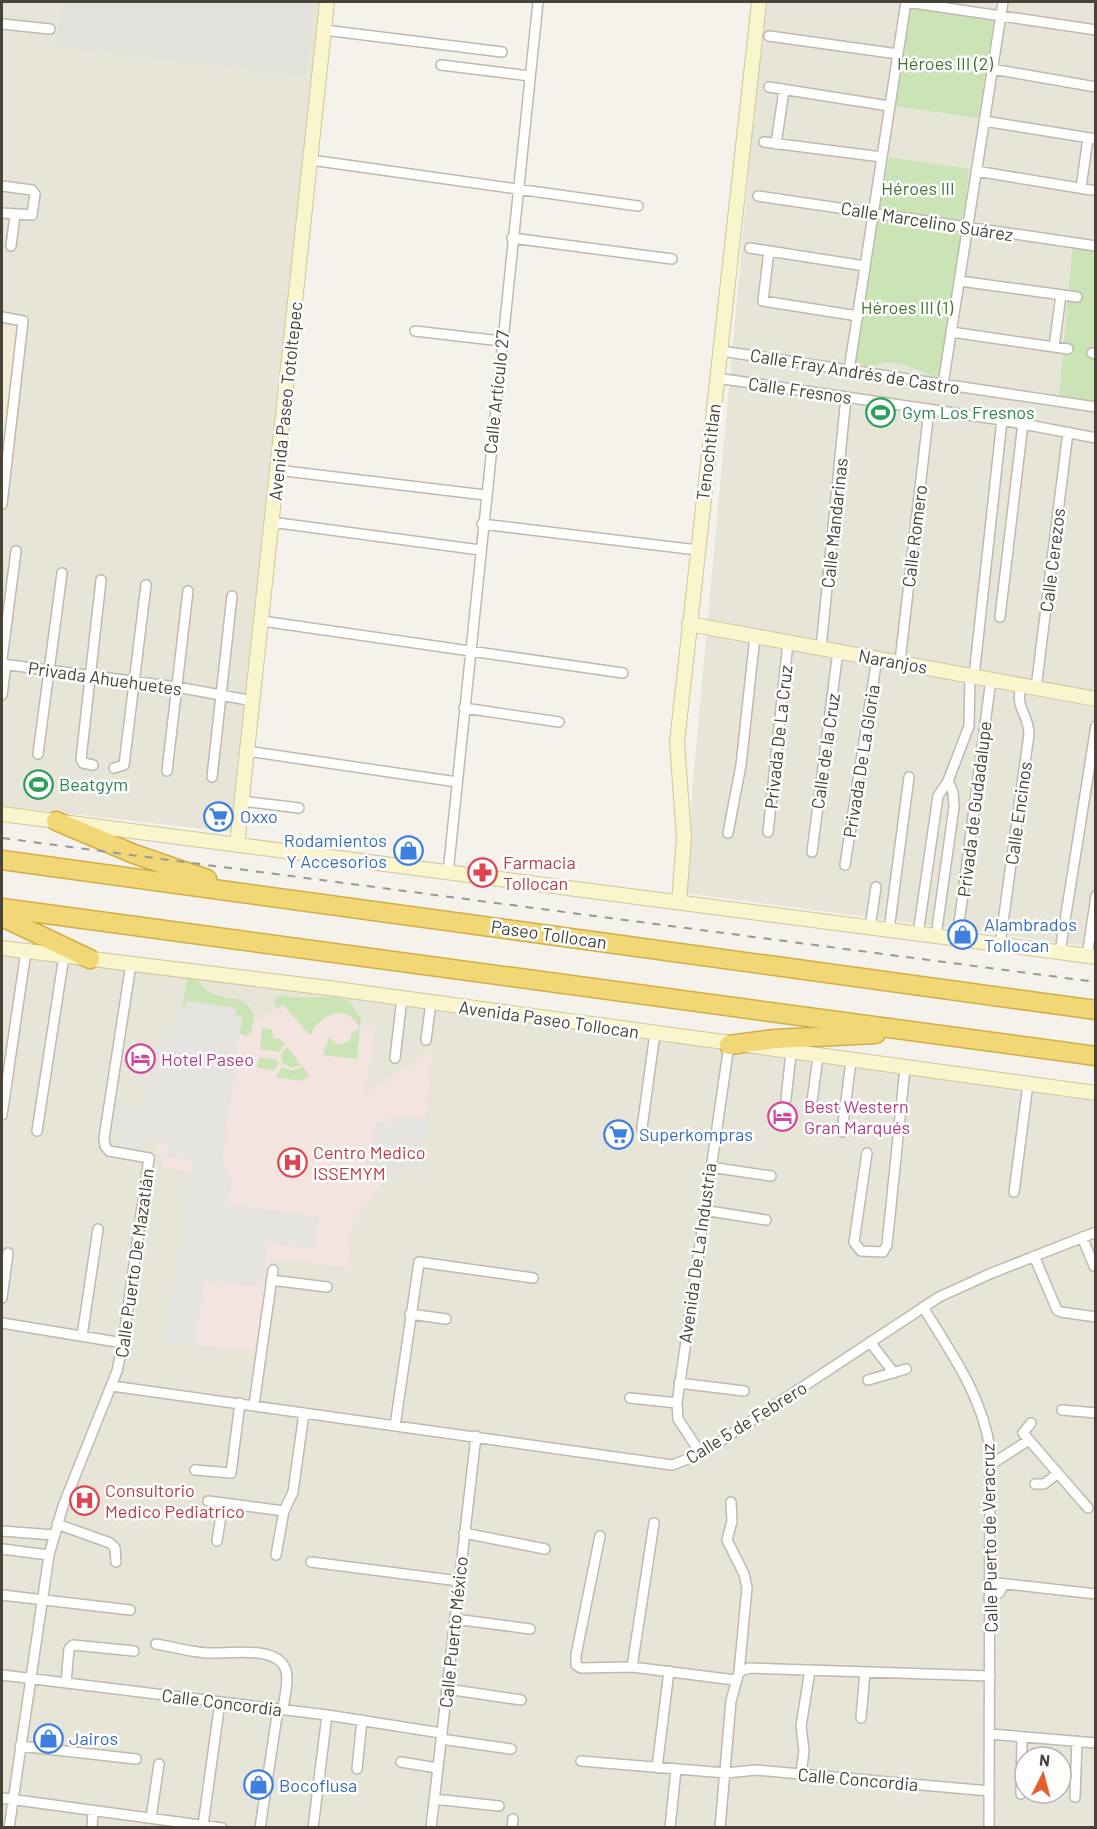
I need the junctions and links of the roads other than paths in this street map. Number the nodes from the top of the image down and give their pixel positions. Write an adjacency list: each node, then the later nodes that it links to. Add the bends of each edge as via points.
1 (327, 2): 9 (main road, Avenida Paseo Totoltepec)
2 (538, 2): 16 (street, Calle Artículo 27)
3 (759, 2): 55 (main road, Tenochtitlan)
4 (906, 2): 6 (street); 13 (street)
5 (1002, 2): 6 (street)
6 (1000, 16): 10 (street); 15 (street)
7 (2, 24): 8 (street)
8 (50, 29)
9 (324, 30): 12 (street); 26 (main road, Avenida Paseo Totoltepec)
10 (1095, 30)
11 (769, 36): 13 (street)
12 (502, 52)
13 (898, 54): 20 (street)
14 (441, 65): 16 (street)
15 (992, 69): 18 (street); 21 (street)
16 (530, 76): 31 (street, Calle Artículo 27)
17 (769, 87): 19 (street)
18 (1095, 87)
19 (784, 90): 20 (street); 24 (street)
20 (889, 106): 25 (street)
21 (984, 121): 22 (street); 27 (street)
22 (1092, 139): 29 (street)
23 (764, 142): 24 (street)
24 (776, 144): 25 (street)
25 (882, 157): 35 (street)
26 (311, 160): 31 (street); 66 (main road, Avenida Paseo Totoltepec)
27 (976, 171): 29 (street); 37 (street)
28 (2, 186): 36 (street, via 34,191 32,215)
29 (1081, 188): 30 (street)
30 (1091, 190)
31 (517, 191): 33 (street); 38 (street, Calle Artículo 27)
32 (758, 196): 35 (street, Calle Marcelino Suárez)
33 (638, 207)
34 (2, 213): 36 (street)
35 (873, 213): 37 (street, Calle Marcelino Suárez); 44 (street)
36 (15, 215): 39 (street)
37 (968, 227): 40 (street, Calle Marcelino Suárez); 45 (street)
38 (512, 238): 43 (street); 52 (street, Calle Artículo 27)
39 (11, 246)
40 (1095, 246)
41 (750, 248): 42 (street)
42 (769, 251): 44 (street); 48 (street, via 763,301)
43 (672, 259)
44 (865, 267): 48 (street)
45 (960, 280): 46 (street); 51 (street)
46 (1061, 295): 47 (street); 53 (street)
47 (1077, 297)
48 (858, 316): 56 (street)
49 (2, 318): 68 (street, via 23,321)
50 (415, 331): 52 (street)
51 (951, 332): 53 (street); 58 (street)
52 (501, 341): 67 (street, Calle Artículo 27)
53 (1054, 348): 54 (street)
54 (1068, 349)
55 (721, 351): 56 (street, Calle Fray Andrés de Castro); 57 (main road, Tenochtitlan)
56 (849, 370): 58 (street, Calle Fray Andrés de Castro)
57 (717, 378): 59 (street, Calle Fresnos); 72 (main road, Tenochtitlan)
58 (943, 384): 60 (street, Calle Fray Andrés de Castro)
59 (846, 397): 61 (street, Calle Fresnos); 84 (street, Calle Mandarinas)
60 (1095, 407)
61 (929, 410): 62 (street, Calle Fresnos); 88 (street, Calle Romero)
62 (1002, 420): 63 (street, Calle Fresnos); 93 (street)
63 (1023, 423): 64 (street, Calle Fresnos); 79 (street)
64 (1068, 432): 65 (street, Calle Fresnos); 98 (street, Calle Cerezos)
65 (1095, 438)
66 (277, 470): 67 (street); 69 (main road, Avenida Paseo Totoltepec)
67 (485, 495): 70 (street, Calle Artículo 27)
68 (2, 504)
69 (272, 522): 71 (street); 80 (main road, Avenida Paseo Totoltepec)
70 (482, 524): 71 (street, Calle Artículo 27); 72 (street)
71 (480, 550): 85 (street, Calle Artículo 27)
72 (697, 550): 81 (main road, Tenochtitlan)
73 (16, 551): 89 (street)
74 (62, 573): 90 (street)
75 (101, 580): 92 (street)
76 (146, 585): 95 (street)
77 (188, 591): 97 (street)
78 (232, 596): 99 (street)
79 (1000, 617)
80 (262, 621): 85 (street); 101 (main road, Avenida Paseo Totoltepec)
81 (689, 624): 82 (main road, Naranjos); 129 (main road, Tenochtitlan, via 677,742 684,838)
82 (755, 636): 83 (main road, Naranjos); 120 (street, via 741,765)
83 (788, 642): 84 (main road, Naranjos); 119 (street, Privada De La Cruz)
84 (821, 648): 86 (main road, Naranjos)
85 (470, 650): 91 (street); 103 (street, Calle Artículo 27)
86 (838, 651): 87 (main road, Naranjos); 122 (street, Calle de la Cruz)
87 (877, 658): 88 (main road, Naranjos); 124 (street, Privada De La Gloria)
88 (900, 661): 93 (main road, Naranjos)
89 (3, 662): 90 (street, Privada Ahuehuetes); 100 (street)
90 (48, 670): 92 (street, Privada Ahuehuetes); 107 (street)
91 (623, 673)
92 (91, 675): 95 (street, Privada Ahuehuetes); 108 (street, via 81,759)
93 (972, 676): 94 (main road, Naranjos); 113 (street, via 970,722)
94 (991, 679): 96 (main road, Naranjos); 136 (street, Privada de Gudadalupe)
95 (134, 681): 97 (street, Privada Ahuehuetes); 109 (street, via 124,765)
96 (1021, 685): 98 (main road, Naranjos); 137 (street, Calle Encinos, via 1018,701 1029,734)
97 (177, 687): 99 (street, Privada Ahuehuetes); 110 (street)
98 (1036, 688): 102 (main road, Naranjos)
99 (220, 694): 101 (street, Privada Ahuehuetes); 111 (street)
100 (2, 695)
101 (253, 698): 106 (main road, Avenida Paseo Totoltepec)
102 (1095, 699)
103 (464, 708): 104 (street); 114 (street, Calle Artículo 27)
104 (559, 722)
105 (1095, 726): 140 (street)
106 (247, 751): 114 (street); 115 (main road, Avenida Paseo Totoltepec)
107 (38, 754)
108 (93, 765)
109 (114, 768)
110 (167, 771)
111 (212, 777)
112 (909, 777): 133 (street)
113 (948, 781): 134 (street, via 938,796); 135 (street, via 954,807)
114 (457, 782): 125 (street, Calle Artículo 27)
115 (242, 801): 116 (street); 121 (main road, Avenida Paseo Totoltepec)
116 (299, 807)
117 (2, 814): 118 (main road)
118 (56, 821): 121 (main road); 127 (highway, via 134,854)
119 (768, 832)
120 (728, 833)
121 (237, 845): 125 (main road)
122 (812, 852)
123 (2, 860): 127 (highway, Paseo Tollocan)
124 (845, 865)
125 (448, 873): 129 (main road)
126 (876, 887): 132 (street)
127 (255, 893): 147 (highway, Paseo Tollocan)
128 (1095, 896): 142 (street)
129 (679, 902): 132 (main road)
130 (2, 908): 148 (highway)
131 (2, 917): 143 (highway)
132 (870, 927): 133 (main road)
133 (889, 930): 134 (main road)
134 (918, 934): 135 (main road)
135 (936, 936): 136 (main road)
136 (957, 939): 137 (main road)
137 (1000, 944): 140 (main road)
138 (2, 948): 139 (main road, Avenida Paseo Tollocan)
139 (26, 951): 141 (main road, Avenida Paseo Tollocan); 164 (street)
140 (1060, 952): 142 (main road)
141 (64, 956): 143 (main road, Avenida Paseo Tollocan); 166 (street)
142 (1092, 957)
143 (90, 959): 144 (main road, Avenida Paseo Tollocan)
144 (131, 964): 145 (main road, Avenida Paseo Tollocan); 192 (street, Calle Puerto De Mazatlán, via 104,1138 109,1151 149,1158)
145 (402, 998): 146 (main road, Avenida Paseo Tollocan); 156 (street)
146 (431, 1002): 149 (main road, Avenida Paseo Tollocan); 150 (street)
147 (1095, 1010)
148 (919, 1031): 151 (highway); 152 (highway)
149 (655, 1033): 151 (main road, Avenida Paseo Tollocan); 165 (street)
150 (426, 1040)
151 (729, 1045): 153 (main road, Avenida Paseo Tollocan); 169 (street, Avenida De La Industria)
152 (1063, 1051): 154 (highway); 159 (highway)
153 (791, 1053): 155 (main road, Avenida Paseo Tollocan); 162 (street)
154 (1095, 1056)
155 (818, 1057): 157 (main road, Avenida Paseo Tollocan); 163 (street)
156 (395, 1059)
157 (851, 1061): 158 (main road, Avenida Paseo Tollocan); 167 (street)
158 (905, 1068): 160 (main road, Avenida Paseo Tollocan); 168 (street, via 887,1245 878,1253 861,1251 854,1242)
159 (1095, 1068)
160 (1028, 1084): 161 (main road, Avenida Paseo Tollocan); 171 (street)
161 (1095, 1093)
162 (786, 1099)
163 (812, 1101)
164 (2, 1115)
165 (642, 1128)
166 (37, 1131)
167 (842, 1132)
168 (867, 1153)
169 (710, 1167): 170 (street); 172 (street, Avenida De La Industria)
170 (771, 1176)
171 (1014, 1192)
172 (703, 1210): 173 (street); 196 (street, Avenida De La Industria)
173 (766, 1220)
174 (98, 1229): 190 (street)
175 (1095, 1232): 176 (street, Calle 5 de Febrero)
176 (1082, 1238): 178 (street, Calle 5 de Febrero); 179 (street)
177 (8, 1253): 184 (street)
178 (1034, 1256): 185 (street, Calle 5 de Febrero); 187 (street, via 1057,1310)
179 (1094, 1266)
180 (273, 1270): 182 (street)
181 (533, 1278): 186 (street, via 419,1262)
182 (272, 1280): 183 (street); 202 (street)
183 (327, 1287)
184 (2, 1298)
185 (923, 1307): 191 (street, Calle 5 de Febrero); 211 (street, Calle Puerto de Veracruz, via 976,1398 987,1432)
186 (410, 1314): 188 (street); 207 (street)
187 (1095, 1317)
188 (446, 1318)
189 (2, 1323): 190 (street)
190 (82, 1336): 192 (street)
191 (870, 1342): 194 (street); 210 (street, Calle 5 de Febrero)
192 (123, 1343): 197 (street, Calle Puerto De Mazatlán)
193 (906, 1369): 194 (street)
194 (894, 1372): 195 (street)
195 (868, 1380)
196 (679, 1383): 198 (street); 201 (street, Avenida De La Industria)
197 (112, 1386): 200 (street, Calle 5 de Febrero); 221 (street, Calle Puerto De Mazatlán)
198 (744, 1391)
199 (630, 1398): 201 (street)
200 (240, 1403): 202 (street, Calle 5 de Febrero); 212 (street, via 231,1473)
201 (677, 1403): 210 (street, Avenida De La Industria, via 678,1419)
202 (254, 1405): 204 (street, Calle 5 de Febrero)
203 (1062, 1410): 205 (street)
204 (304, 1413): 207 (street, Calle 5 de Febrero); 219 (street, via 293,1492)
205 (1095, 1413)
206 (1031, 1424): 209 (street, via 1023,1432)
207 (395, 1426): 208 (street, Calle 5 de Febrero)
208 (476, 1436): 210 (street, Calle 5 de Febrero, via 667,1465); 223 (street, Calle Puerto México)
209 (1029, 1440): 211 (street); 213 (street)
210 (701, 1454)
211 (990, 1465): 234 (street, Calle Puerto de Veracruz)
212 (195, 1470)
213 (1057, 1474): 214 (street, via 1044,1484); 218 (street)
214 (1035, 1484)
215 (208, 1501): 217 (street)
216 (732, 1502): 250 (street, via 727,1540 747,1588)
217 (223, 1503): 219 (street); 226 (street)
218 (1088, 1508)
219 (284, 1511): 229 (street)
220 (654, 1523): 245 (street)
221 (57, 1524): 224 (street, Calle Puerto De Mazatlán); 231 (street, via 110,1542 115,1548)
222 (2, 1531): 224 (street)
223 (464, 1533): 228 (street); 233 (street, Calle Puerto México)
224 (54, 1535): 230 (street, Calle Puerto De Mazatlán)
225 (600, 1536): 245 (street, via 575,1662 581,1668)
226 (217, 1541)
227 (2, 1549): 230 (street)
228 (545, 1549)
229 (276, 1555)
230 (49, 1556): 239 (street, Calle Puerto De Mazatlán)
231 (116, 1562)
232 (311, 1562): 233 (street)
233 (459, 1581): 241 (street, Calle Puerto México)
234 (989, 1582): 235 (street); 238 (street, Calle Puerto de Veracruz)
235 (1004, 1584): 236 (street); 238 (street, via 999,1593)
236 (1095, 1594)
237 (2, 1595): 239 (street)
238 (989, 1598): 251 (street, Calle Puerto de Veracruz)
239 (41, 1599): 240 (street); 252 (street, Calle Puerto De Mazatlán)
240 (130, 1610)
241 (455, 1619): 242 (street); 254 (street, Calle Puerto México)
242 (530, 1629)
243 (156, 1644): 257 (street, via 207,1653 274,1656 287,1673)
244 (134, 1651): 253 (street, via 71,1645)
245 (632, 1667): 247 (street)
246 (810, 1670): 248 (street); 250 (street, via 749,1668); 278 (street, via 801,1726)
247 (669, 1671): 250 (street); 275 (street)
248 (865, 1672): 251 (street); 259 (street)
249 (2, 1675): 252 (street, Calle Concordia)
250 (737, 1676): 277 (street, via 726,1746)
251 (990, 1676): 261 (street, Calle Puerto de Veracruz)
252 (30, 1679): 253 (street, Calle Concordia); 267 (street, Calle Puerto De Mazatlán)
253 (66, 1683): 256 (street, Calle Concordia)
254 (447, 1689): 255 (street); 262 (street, Calle Puerto México)
255 (521, 1700)
256 (220, 1702): 257 (street, Calle Concordia); 287 (street)
257 (280, 1709): 258 (street, Calle Concordia); 291 (street)
258 (327, 1715): 260 (street, Calle Concordia); 292 (street)
259 (861, 1718)
260 (362, 1720): 262 (street, Calle Concordia); 273 (street)
261 (990, 1734): 263 (street); 279 (street, Calle Puerto de Veracruz)
262 (441, 1736): 268 (street, Calle Concordia); 274 (street, Calle Puerto México)
263 (1022, 1737): 264 (street); 266 (street)
264 (1077, 1742): 265 (street); 280 (street)
265 (1095, 1743)
266 (1022, 1745)
267 (20, 1746): 269 (street); 283 (street, Calle Puerto De Mazatlán)
268 (511, 1749)
269 (136, 1759)
270 (582, 1761): 275 (street, Calle Concordia)
271 (401, 1762): 274 (street)
272 (159, 1764): 286 (street)
273 (357, 1768)
274 (437, 1768): 282 (street, Calle Puerto México)
275 (657, 1768): 276 (street, Calle Concordia)
276 (676, 1769): 277 (street, Calle Concordia); 294 (street)
277 (726, 1773): 278 (street, Calle Concordia, via 749,1769); 295 (street)
278 (801, 1773): 279 (street, Calle Concordia)
279 (989, 1791): 296 (street, Calle Puerto de Veracruz)
280 (1075, 1797)
281 (2, 1798): 283 (street)
282 (434, 1798): 284 (street); 293 (street, Calle Puerto México)
283 (12, 1800): 285 (street); 288 (street, Calle Puerto De Mazatlán)
284 (499, 1806)
285 (93, 1811): 286 (street); 289 (street)
286 (151, 1818): 287 (street)
287 (203, 1825): 290 (street)
288 (9, 1827)
289 (92, 1827)
290 (222, 1827)
291 (260, 1827)
292 (313, 1827)
293 (431, 1827)
294 (670, 1827)
295 (720, 1827)
296 (988, 1827)

